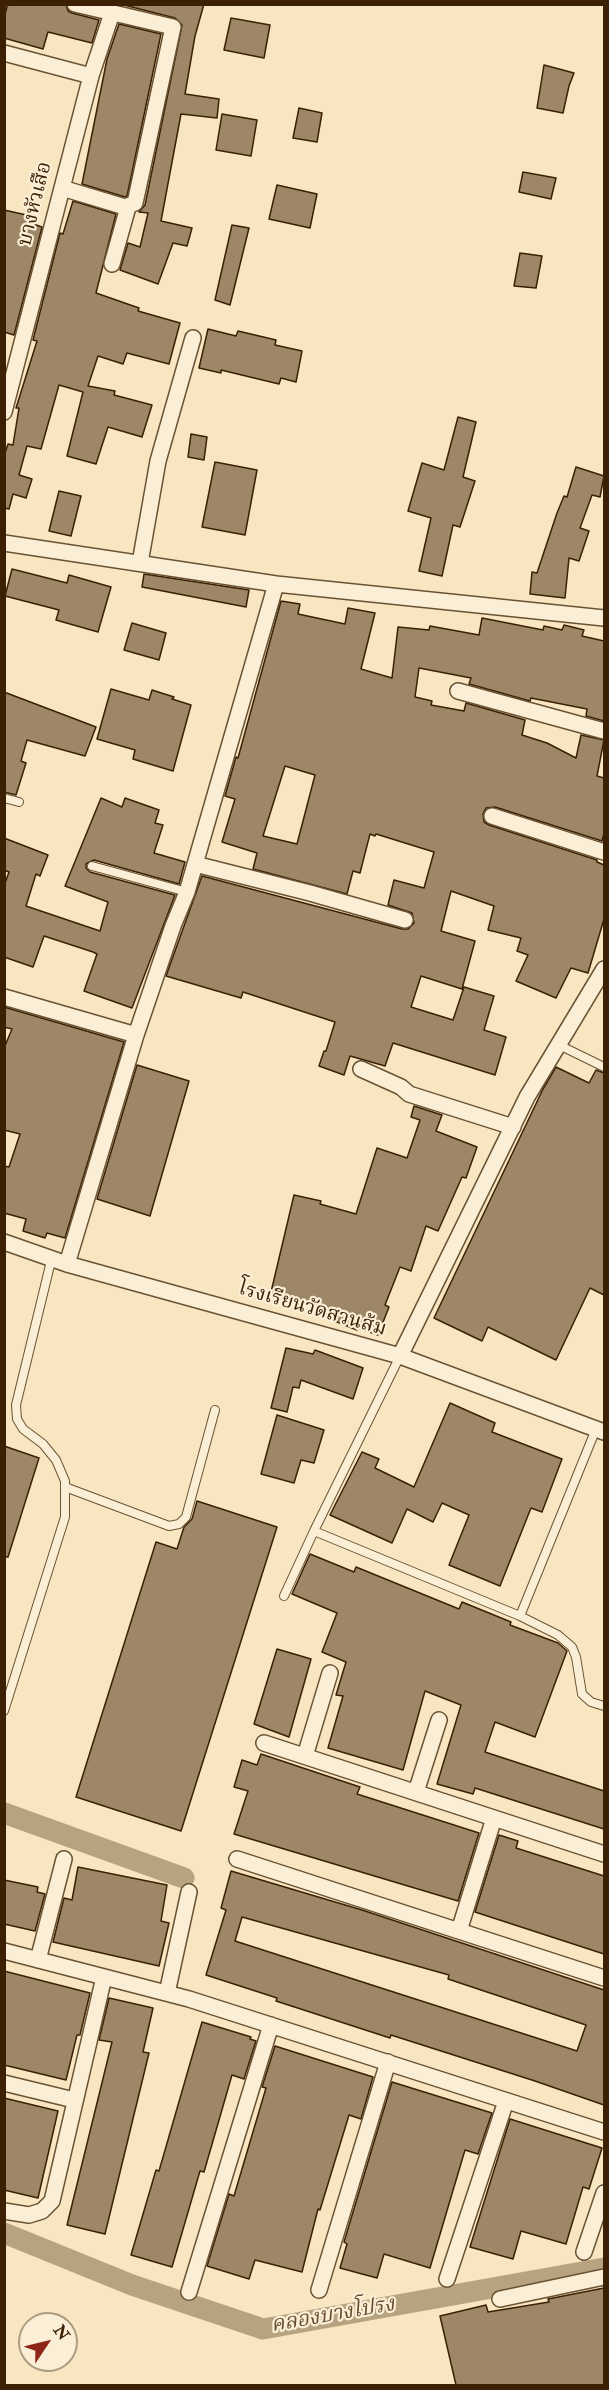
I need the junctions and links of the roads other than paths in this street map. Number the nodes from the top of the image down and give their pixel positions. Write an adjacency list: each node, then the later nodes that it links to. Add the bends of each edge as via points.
1 (75, 4): 2 (street)
2 (112, 14): 4 (street, บางหัวเสือ); 6 (street, via 173,27 135,203)
3 (4, 53): 4 (street)
4 (91, 76): 5 (street, บางหัวเสือ)
5 (62, 188): 6 (street); 9 (street, บางหัวเสือ)
6 (128, 207): 7 (street)
7 (112, 264)
8 (193, 338): 11 (street, via 158,460)
9 (4, 412)
10 (4, 543): 11 (street)
11 (140, 563): 12 (street)
12 (276, 584): 13 (street); 20 (street)
13 (604, 618)
14 (458, 691): 15 (street)
15 (604, 731)
16 (4, 798): 17 (lane)
17 (19, 802)
18 (492, 816): 19 (street)
19 (604, 852)
20 (195, 864): 22 (street); 23 (street)
21 (92, 866): 22 (lane)
22 (187, 892): 26 (street)
23 (405, 920)
24 (604, 969): 27 (street)
25 (4, 997): 26 (street)
26 (136, 1035): 33 (street)
27 (559, 1045): 28 (lane); 30 (street)
28 (604, 1067)
29 (361, 1069): 30 (street, via 409,1094)
30 (513, 1127): 34 (street)
31 (4, 1242): 32 (street, โรงเรียนวัดสวนส้ม)
32 (52, 1257): 33 (street, โรงเรียนวัดสวนส้ม); 37 (lane, via 16,1405 17,1419 56,1460)
33 (67, 1264): 34 (street, โรงเรียนวัดสวนส้ม)
34 (400, 1356): 36 (street, โรงเรียนวัดสวนส้ม); 38 (lane)
35 (215, 1410): 37 (lane, via 186,1517 179,1524 169,1526)
36 (600, 1431): 40 (lane)
37 (65, 1487): 43 (lane, via 65,1517)
38 (314, 1531): 39 (lane); 40 (lane)
39 (284, 1596)
40 (520, 1616): 42 (lane, via 558,1635 572,1647 582,1694)
41 (330, 1673): 46 (street)
42 (604, 1706)
43 (4, 1711)
44 (439, 1720): 47 (street)
45 (264, 1743): 46 (street)
46 (305, 1756): 47 (street)
47 (416, 1792): 48 (street)
48 (494, 1818): 49 (street); 53 (street)
49 (604, 1854)
50 (64, 1859): 55 (street)
51 (237, 1859): 53 (street)
52 (189, 1892): 58 (street)
53 (459, 1931): 57 (street)
54 (4, 1951): 55 (street)
55 (38, 1960): 56 (street)
56 (104, 1977): 58 (street); 62 (street)
57 (604, 1978)
58 (168, 1993): 59 (street)
59 (271, 2025): 60 (street); 71 (street)
60 (388, 2062): 63 (street); 70 (street)
61 (4, 2083): 62 (street)
62 (74, 2100): 66 (street, via 52,2201 42,2211 29,2215)
63 (506, 2101): 64 (street); 69 (street)
64 (604, 2132)
65 (604, 2193): 67 (street)
66 (4, 2211)
67 (584, 2252)
68 (604, 2277): 72 (street)
69 (447, 2279)
70 (320, 2290)
71 (189, 2292)
72 (500, 2299)

